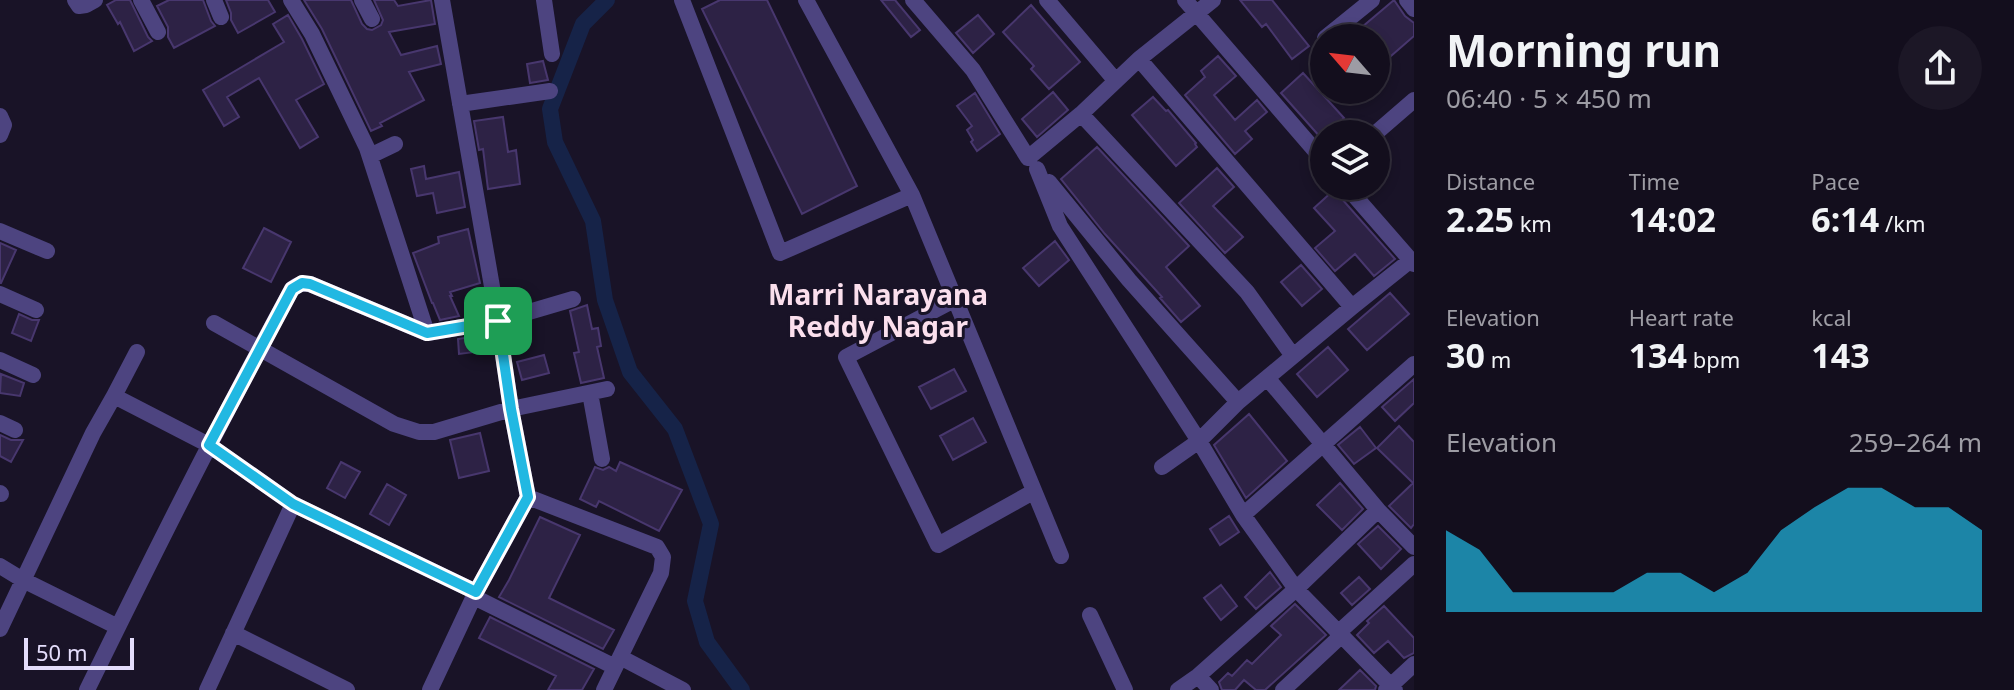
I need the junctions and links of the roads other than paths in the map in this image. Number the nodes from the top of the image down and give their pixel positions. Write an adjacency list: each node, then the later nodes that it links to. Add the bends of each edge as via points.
1 (75, 0): 2 (street, via 79,6)
2 (95, 0)
3 (141, 0): 22 (street)
4 (214, 0): 19 (street)
5 (291, 0): 35 (street)
6 (362, 0): 20 (street)
7 (442, 0): 28 (street)
8 (544, 0): 23 (street)
9 (682, 0): 37 (street, via 780,253)
10 (806, 0): 37 (street)
11 (913, 0): 36 (street, via 973,70)
12 (1047, 0): 25 (street)
13 (1185, 0): 18 (street)
14 (1213, 0): 18 (street)
15 (1372, 0): 21 (street)
16 (1407, 0): 17 (street)
17 (1414, 9)
18 (1197, 13): 24 (street); 34 (street)
19 (221, 17)
20 (372, 19)
21 (1343, 24)
22 (158, 32)
23 (552, 54)
24 (1139, 59): 25 (street); 45 (street)
25 (1115, 80): 29 (street)
26 (550, 91): 28 (street)
27 (1414, 100): 31 (street)
28 (460, 104): 47 (street)
29 (1081, 114): 36 (street); 52 (street, via 1247,292)
30 (0, 116): 32 (street)
31 (1390, 121)
32 (0, 135)
33 (395, 144): 35 (street)
34 (1310, 145)
35 (370, 156): 49 (street)
36 (1033, 163): 58 (street); 60 (street, via 1060,226)
37 (912, 195): 44 (street)
38 (1358, 200): 41 (street)
39 (0, 231): 40 (street)
40 (47, 251)
41 (1412, 262): 45 (street)
42 (0, 294): 46 (street)
43 (573, 299): 47 (street)
44 (956, 299): 65 (street); 65 (street, via 846,357 938,545)
45 (1352, 307): 52 (street)
46 (36, 310)
47 (498, 321): 49 (street); 59 (street)
48 (214, 323): 50 (street)
49 (427, 333): 50 (street, via 302,283 292,289)
50 (260, 348): 59 (street, via 404,429 434,432); 61 (street)
51 (137, 352): 57 (street)
52 (1293, 356): 56 (street)
53 (0, 360): 55 (street)
54 (1414, 364): 62 (street)
55 (33, 375)
56 (1268, 379): 58 (street); 62 (street)
57 (114, 396): 61 (street); 74 (street)
58 (1238, 402): 60 (street)
59 (511, 409): 63 (street, via 598,391); 66 (street)
60 (1199, 441): 64 (street); 69 (street)
61 (209, 445): 67 (street); 78 (street)
62 (1324, 445): 68 (street); 69 (street)
63 (602, 459)
64 (1162, 467)
65 (1033, 492): 71 (street)
66 (528, 497): 76 (street); 82 (street, via 657,547 663,557 661,573)
67 (293, 504): 76 (street); 80 (street)
68 (1378, 510): 70 (street); 75 (street)
69 (1243, 515): 75 (street)
70 (1414, 547)
71 (1061, 556)
72 (1414, 564): 81 (street)
73 (0, 566): 74 (street)
74 (23, 580): 78 (street); 79 (street)
75 (1296, 589): 81 (street); 84 (street)
76 (475, 594): 82 (street); 89 (street)
77 (1090, 615): 92 (street)
78 (118, 627): 86 (street)
79 (0, 629)
80 (233, 633): 87 (street); 88 (street)
81 (1340, 634): 85 (street); 95 (street)
82 (618, 662): 90 (street); 91 (street)
83 (1414, 664): 85 (street)
84 (1198, 676): 93 (street); 94 (street)
85 (1391, 688)
86 (87, 690)
87 (207, 690)
88 (347, 690)
89 (430, 690)
90 (604, 690)
91 (683, 690)
92 (1125, 690)
93 (1178, 690)
94 (1211, 690)
95 (1283, 690)

